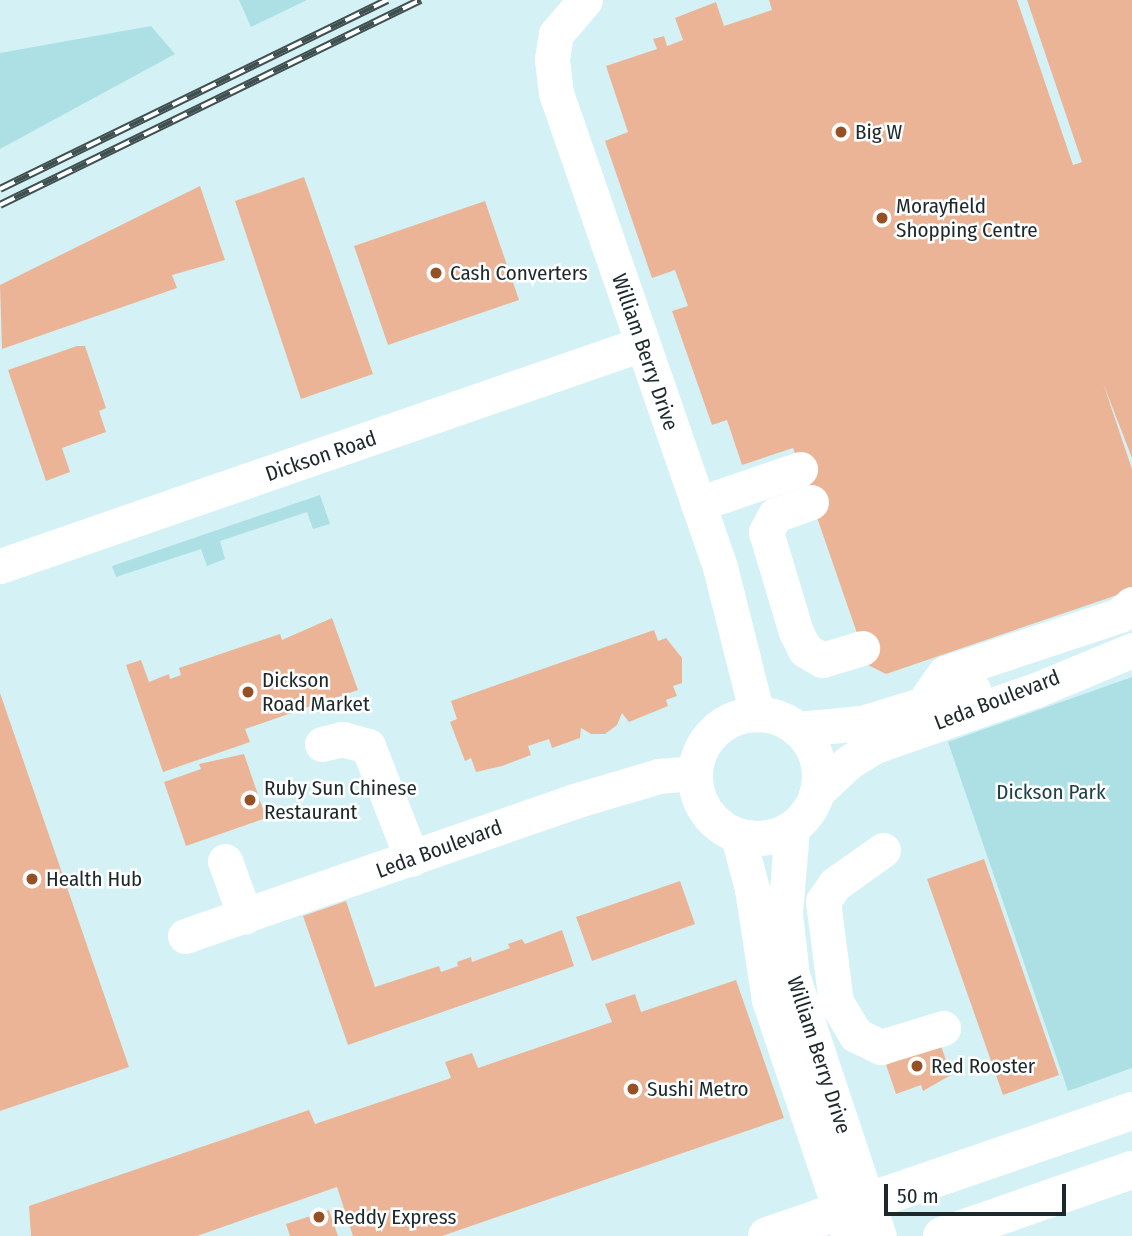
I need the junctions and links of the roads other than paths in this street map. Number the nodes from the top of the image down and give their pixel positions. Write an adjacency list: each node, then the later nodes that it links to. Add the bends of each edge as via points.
1 (585, 0): 2 (street, William Berry Drive, via 556,34 553,77)
2 (642, 344): 5 (street, William Berry Drive); 6 (street, Dickson Road)
3 (800, 469): 5 (street)
4 (811, 502): 9 (street, via 775,515 766,532 796,632 805,650 817,659 829,660)
5 (698, 504): 13 (street, William Berry Drive, via 732,606)
6 (0, 566)
7 (1132, 604): 12 (street, via 1120,615 956,669)
8 (1079, 607): 11 (street)
9 (862, 648)
10 (1132, 650): 11 (street, Leda Boulevard)
11 (1084, 667): 12 (street, Leda Boulevard); 14 (street, Leda Boulevard, via 1036,690)
12 (930, 693): 14 (street, Leda Boulevard)
13 (757, 714): 15 (street); 17 (street, via 738,717 715,731 699,754)
14 (895, 726): 15 (street, Leda Boulevard); 18 (street, Leda Boulevard)
15 (797, 729): 18 (street, via 816,757)
16 (322, 744): 22 (street, via 342,739 368,746)
17 (695, 773): 20 (street, via 705,812); 22 (street, Leda Boulevard, via 646,779)
18 (818, 791): 19 (street, via 804,818)
19 (792, 828): 20 (street, via 757,839); 29 (street, William Berry Drive, via 785,914 792,975)
20 (738, 836): 29 (street, William Berry Drive, via 752,889 769,1000)
21 (883, 850): 26 (street, via 835,884 823,901 836,1002 856,1035 881,1047)
22 (412, 859): 24 (street, Leda Boulevard)
23 (225, 861): 24 (street)
24 (244, 916): 25 (street, Leda Boulevard)
25 (185, 936)
26 (943, 1028)
27 (1132, 1111): 29 (main road)
28 (1132, 1170): 31 (main road)
29 (859, 1221): 30 (main road)
30 (767, 1236)
31 (942, 1236)

